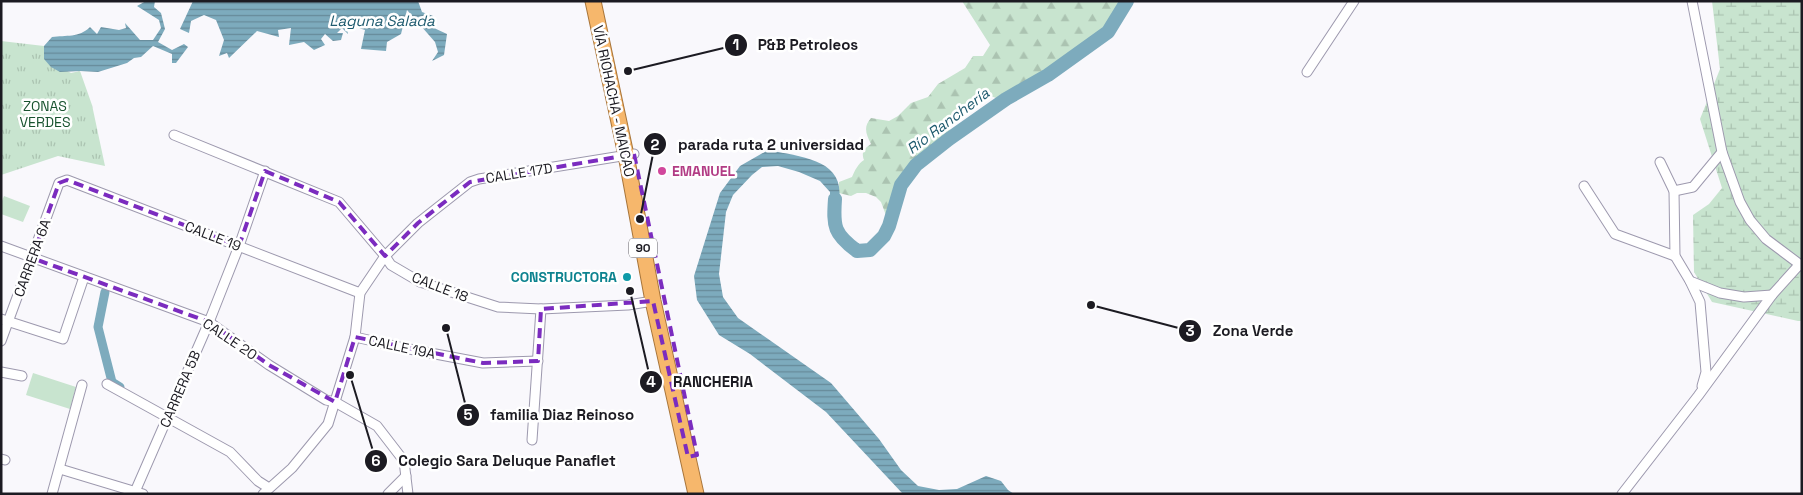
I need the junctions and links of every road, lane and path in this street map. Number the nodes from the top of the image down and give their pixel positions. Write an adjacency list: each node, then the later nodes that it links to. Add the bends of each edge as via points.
1 (592, 1): 8 (highway, VÍA RIOHACHA - MAICAO / 90)
2 (602, 1): 8 (highway, VÍA RIOHACHA - MAICAO / 90)
3 (1354, 1): 5 (street)
4 (1692, 1): 7 (street)
5 (1307, 72)
6 (174, 135): 10 (street, CALLE 18)
7 (1722, 152): 13 (street, via 1693,187); 19 (street, via 1750,220 1766,239)
8 (630, 155): 16 (street, CALLE 17D, via 470,182 418,223); 24 (highway, VÍA RIOHACHA - MAICAO / 90); 39 (highway, VÍA RIOHACHA - MAICAO / 90, via 662,297)
9 (1660, 162): 13 (street)
10 (265, 171): 15 (street, CARRERA 5B); 16 (street, CALLE 18, via 339,202)
11 (67, 180): 15 (street, CALLE 19); 18 (street, CARRERA 6A, via 59,183)
12 (1584, 186): 17 (street, via 1615,234)
13 (1674, 191): 17 (street)
14 (1, 246): 18 (street, CALLE 20)
15 (239, 246): 22 (street, CALLE 19); 27 (street, CARRERA 5B)
16 (386, 256): 22 (street, CALLE 17D); 25 (street, CALLE 18, via 391,265 420,282 498,307)
17 (1675, 256): 21 (street)
18 (32, 258): 20 (street, CALLE 20); 26 (street, CARRERA 6A)
19 (1801, 266): 23 (street)
20 (84, 277): 26 (street, via 63,339); 27 (street, CALLE 20)
21 (1690, 281): 23 (street, via 1720,293 1744,297); 35 (street, via 1700,302 1706,372)
22 (360, 293): 28 (street)
23 (1772, 295): 35 (street)
24 (652, 300): 25 (street, CALLE 18, via 628,305); 39 (highway, VÍA RIOHACHA - MAICAO / 90)
25 (541, 309): 30 (street)
26 (5, 320): 29 (street, CARRERA 6A)
27 (209, 322): 36 (street, CALLE 20, via 269,365 326,400); 37 (street, CARRERA 5B)
28 (355, 337): 30 (street, CALLE 19A, via 483,362); 36 (street)
29 (1, 341)
30 (538, 361): 38 (street)
31 (1, 372): 32 (street)
32 (22, 376)
33 (106, 384): 37 (street)
34 (82, 385): 40 (street)
35 (1698, 396): 49 (street)
36 (335, 402): 41 (street, CALLE 20, via 377,426 404,461); 42 (street, via 328,424 292,468)
37 (167, 418): 42 (street, via 230,452); 43 (street, CARRERA 5B)
38 (532, 440)
39 (692, 456): 47 (highway, VÍA RIOHACHA - MAICAO / 90); 48 (highway, VÍA RIOHACHA - MAICAO / 90)
40 (60, 470): 43 (street); 44 (street)
41 (406, 476): 45 (street); 46 (street, CALLE 20)
42 (266, 491)
43 (137, 493)
44 (52, 494)
45 (388, 494)
46 (408, 494)
47 (696, 494)
48 (705, 494)
49 (1622, 494)

